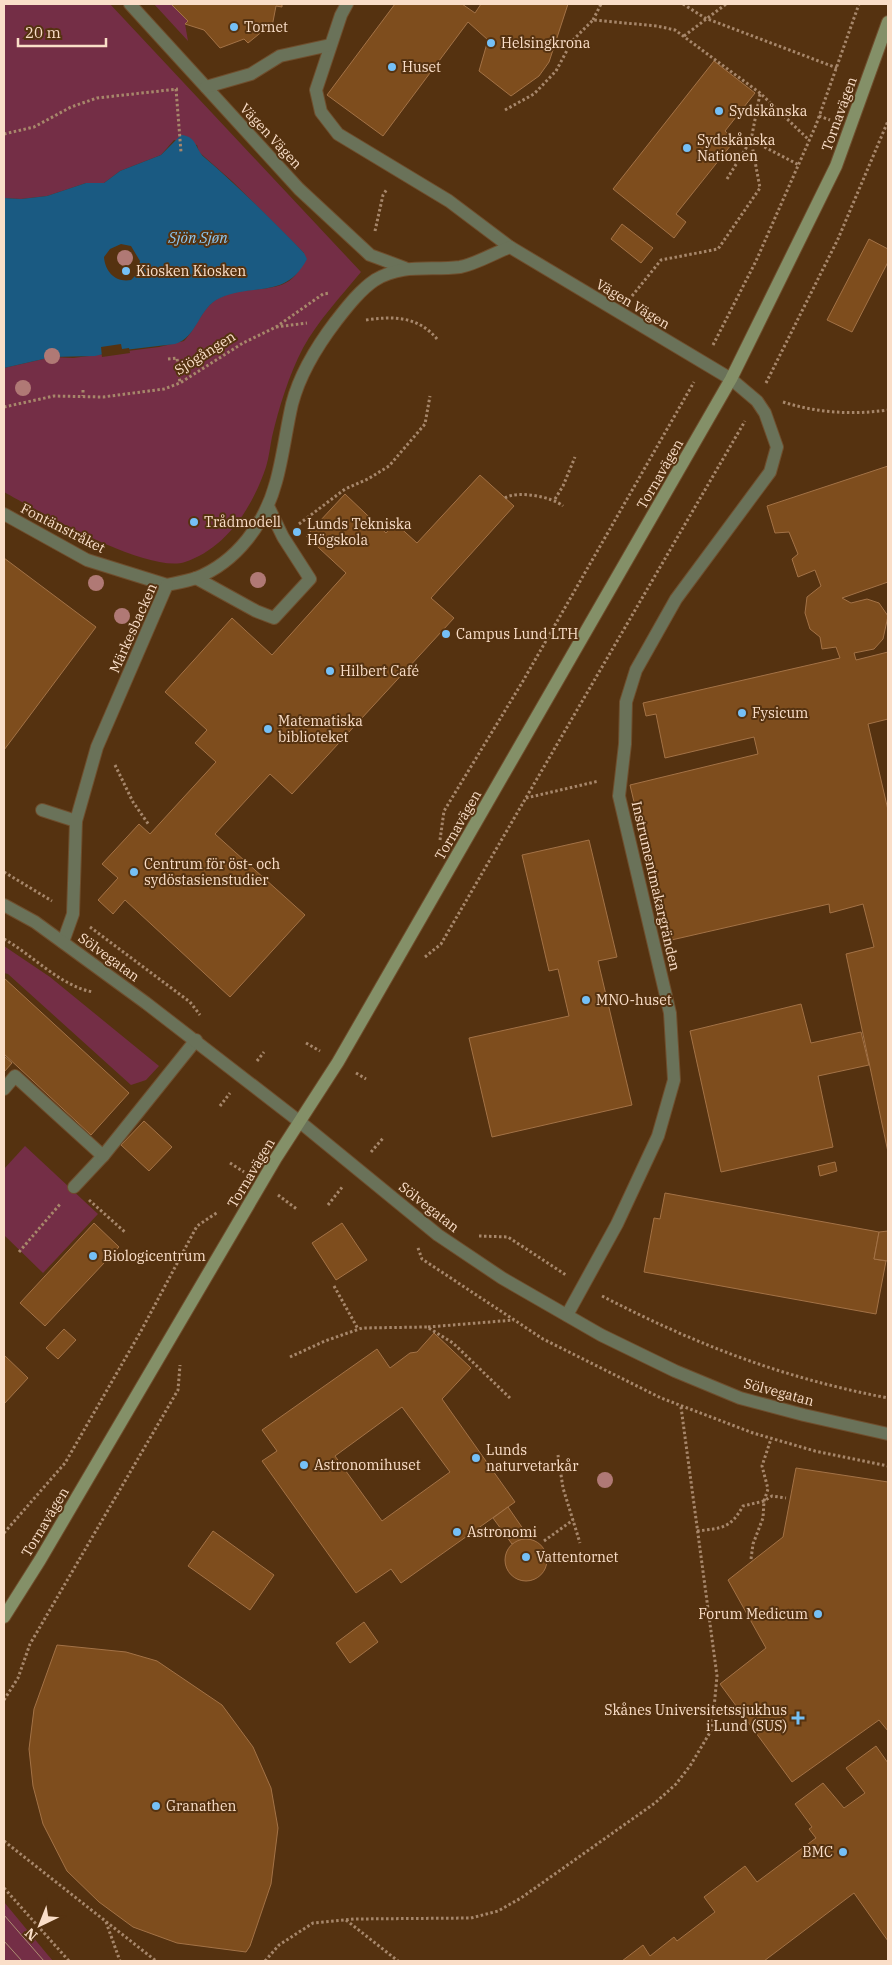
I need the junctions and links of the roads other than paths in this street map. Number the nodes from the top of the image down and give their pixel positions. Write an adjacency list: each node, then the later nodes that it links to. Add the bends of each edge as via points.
1 (130, 4): 5 (street, Vägen Vägen)
2 (347, 4): 4 (street)
3 (888, 22): 9 (main road, Tornavägen, via 836,166)
4 (330, 46): 5 (street, via 280,56 251,74); 6 (street, via 316,90 321,112 338,134 449,202)
5 (206, 88): 7 (street, Vägen Vägen, via 299,189 370,255)
6 (510, 247): 7 (street, Vägen Vägen, via 462,267); 9 (street, Vägen Vägen)
7 (405, 268): 8 (street, Vägen Vägen)
8 (376, 280): 10 (street, Märkesbacken, via 346,308 305,367 292,403 277,480)
9 (732, 379): 20 (main road, Tornavägen, via 338,1062); 23 (street, Instrumentmakargränden, via 759,398 777,448 770,472 676,600 636,670 626,702 619,796 670,1013 674,1080 658,1136 617,1224)
10 (268, 506): 12 (street, Märkesbacken, via 252,533 232,555); 12 (street, via 283,537 310,578 274,618)
11 (4, 514): 13 (street, Fontänstråket, via 87,560)
12 (196, 578): 13 (street, Märkesbacken)
13 (167, 585): 15 (street, Märkesbacken, via 97,748)
14 (42, 810): 15 (street)
15 (76, 821): 17 (street, Märkesbacken, via 73,914)
16 (4, 905): 17 (street, Sölvegatan)
17 (63, 942): 18 (street, Sölvegatan)
18 (196, 1040): 20 (street, Sölvegatan); 21 (street)
19 (4, 1089): 21 (street, via 15,1076)
20 (300, 1122): 23 (street, Sölvegatan, via 438,1235); 25 (main road, Tornavägen)
21 (103, 1156): 22 (street)
22 (74, 1187)
23 (567, 1316): 24 (street, Sölvegatan, via 675,1371 740,1398)
24 (888, 1434)
25 (4, 1617)

